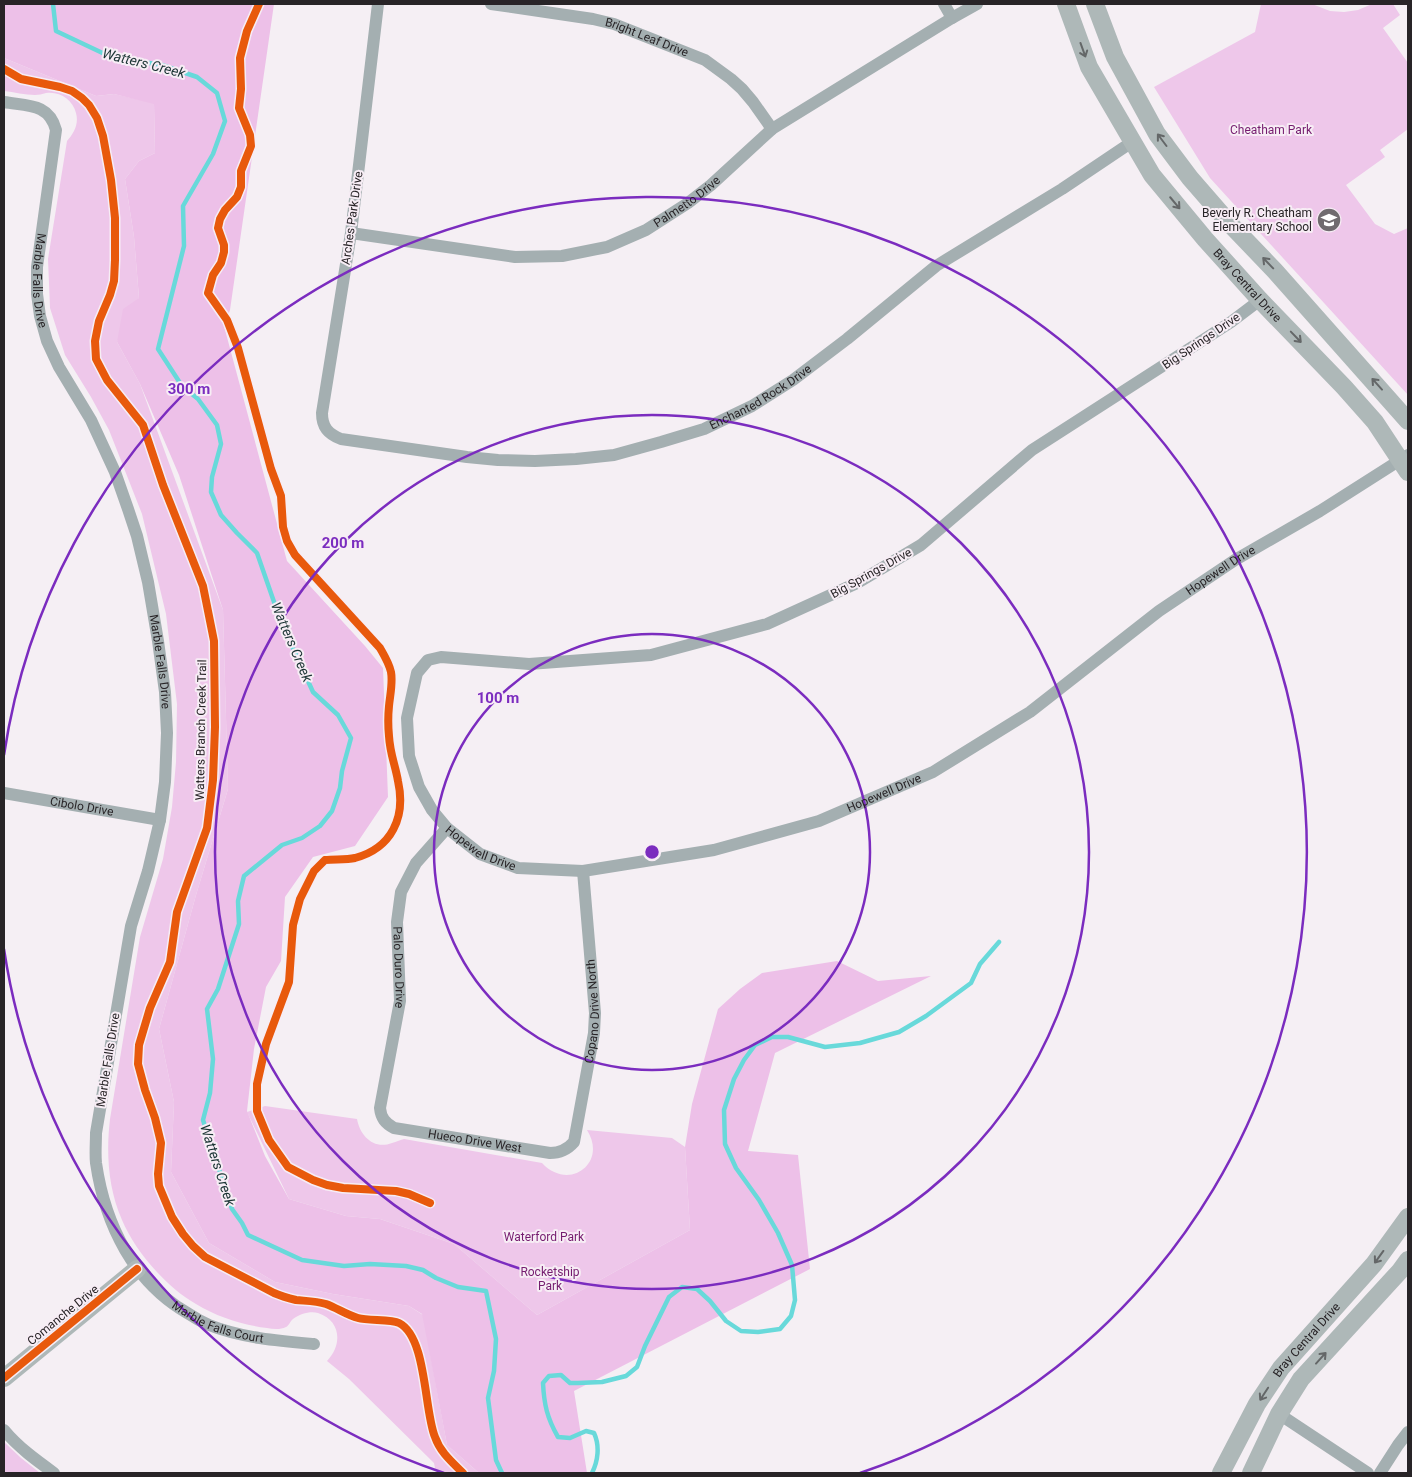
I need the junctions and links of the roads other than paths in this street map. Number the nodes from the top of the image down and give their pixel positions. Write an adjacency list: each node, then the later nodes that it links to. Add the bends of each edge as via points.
1 (378, 4): 11 (street, Arches Park Drive)
2 (491, 4): 9 (street, Bright Leaf Drive, via 614,24 705,60 742,88)
3 (944, 4): 7 (street)
4 (977, 4): 7 (street, Palmetto Drive)
5 (1066, 4): 10 (street, Bray Central Drive, one-way to 10, via 1089,67)
6 (1095, 4): 13 (street, one-way to 6, via 1190,178 1157,134 1114,57)
7 (952, 18): 9 (street, Palmetto Drive)
8 (4, 102): 18 (street, Marble Falls Drive, via 38,107 51,116 56,130 37,267 40,316 59,367 91,420 116,472 148,582 165,692 167,733)
9 (772, 129): 11 (street, Palmetto Drive, via 688,203 646,230 607,247 562,256 515,256)
10 (1132, 142): 12 (street, Bray Central Drive, one-way to 12, via 1152,175); 14 (street, Enchanted Rock Drive, via 936,266 793,380 752,406 704,429 614,455 535,461 467,457 341,439)
11 (351, 233): 14 (street, Arches Park Drive, via 322,413)
12 (1260, 300): 15 (street, Bray Central Drive, one-way to 15, via 1344,387); 16 (street, Big Springs Drive, via 1224,327 1032,450 921,545 857,583 767,624 651,655 529,664 441,657 428,660)
13 (1408, 421)
14 (327, 430)
15 (1406, 462): 20 (street, Hopewell Drive, via 1235,560 1159,610 1030,712 933,772 810,824 714,850)
16 (417, 673): 19 (street, Hopewell Drive, via 408,718 409,756 419,787)
17 (4, 794): 18 (street, Cibolo Drive)
18 (160, 820): 25 (street, Marble Falls Drive, via 131,926 96,1133 96,1162 107,1210 125,1252)
19 (447, 828): 20 (street, Hopewell Drive, via 480,854 518,868); 21 (street, Palo Duro Drive, via 416,863 401,892 397,922 400,1001 380,1108)
20 (583, 870): 22 (street, Copano Drive North, via 594,1033 576,1135)
21 (383, 1120): 22 (street, Hueco Drive West, via 394,1128 550,1153)
22 (568, 1149)
23 (1408, 1218): 32 (street, Bray Central Drive, one-way to 32, via 1374,1264 1281,1368 1257,1404)
24 (1408, 1260): 28 (street, Bray Central Drive, one-way to 24, via 1301,1380)
25 (137, 1269): 26 (street, Marble Falls Court, via 159,1293 208,1325 238,1334); 27 (street, Comanche Drive)
26 (314, 1344)
27 (4, 1378)
28 (1279, 1414): 33 (street, Bray Central Drive); 34 (street)
29 (4, 1430): 31 (street)
30 (1408, 1432): 35 (street)
31 (54, 1473)
32 (1221, 1473)
33 (1251, 1473)
34 (1368, 1473)
35 (1380, 1473)

